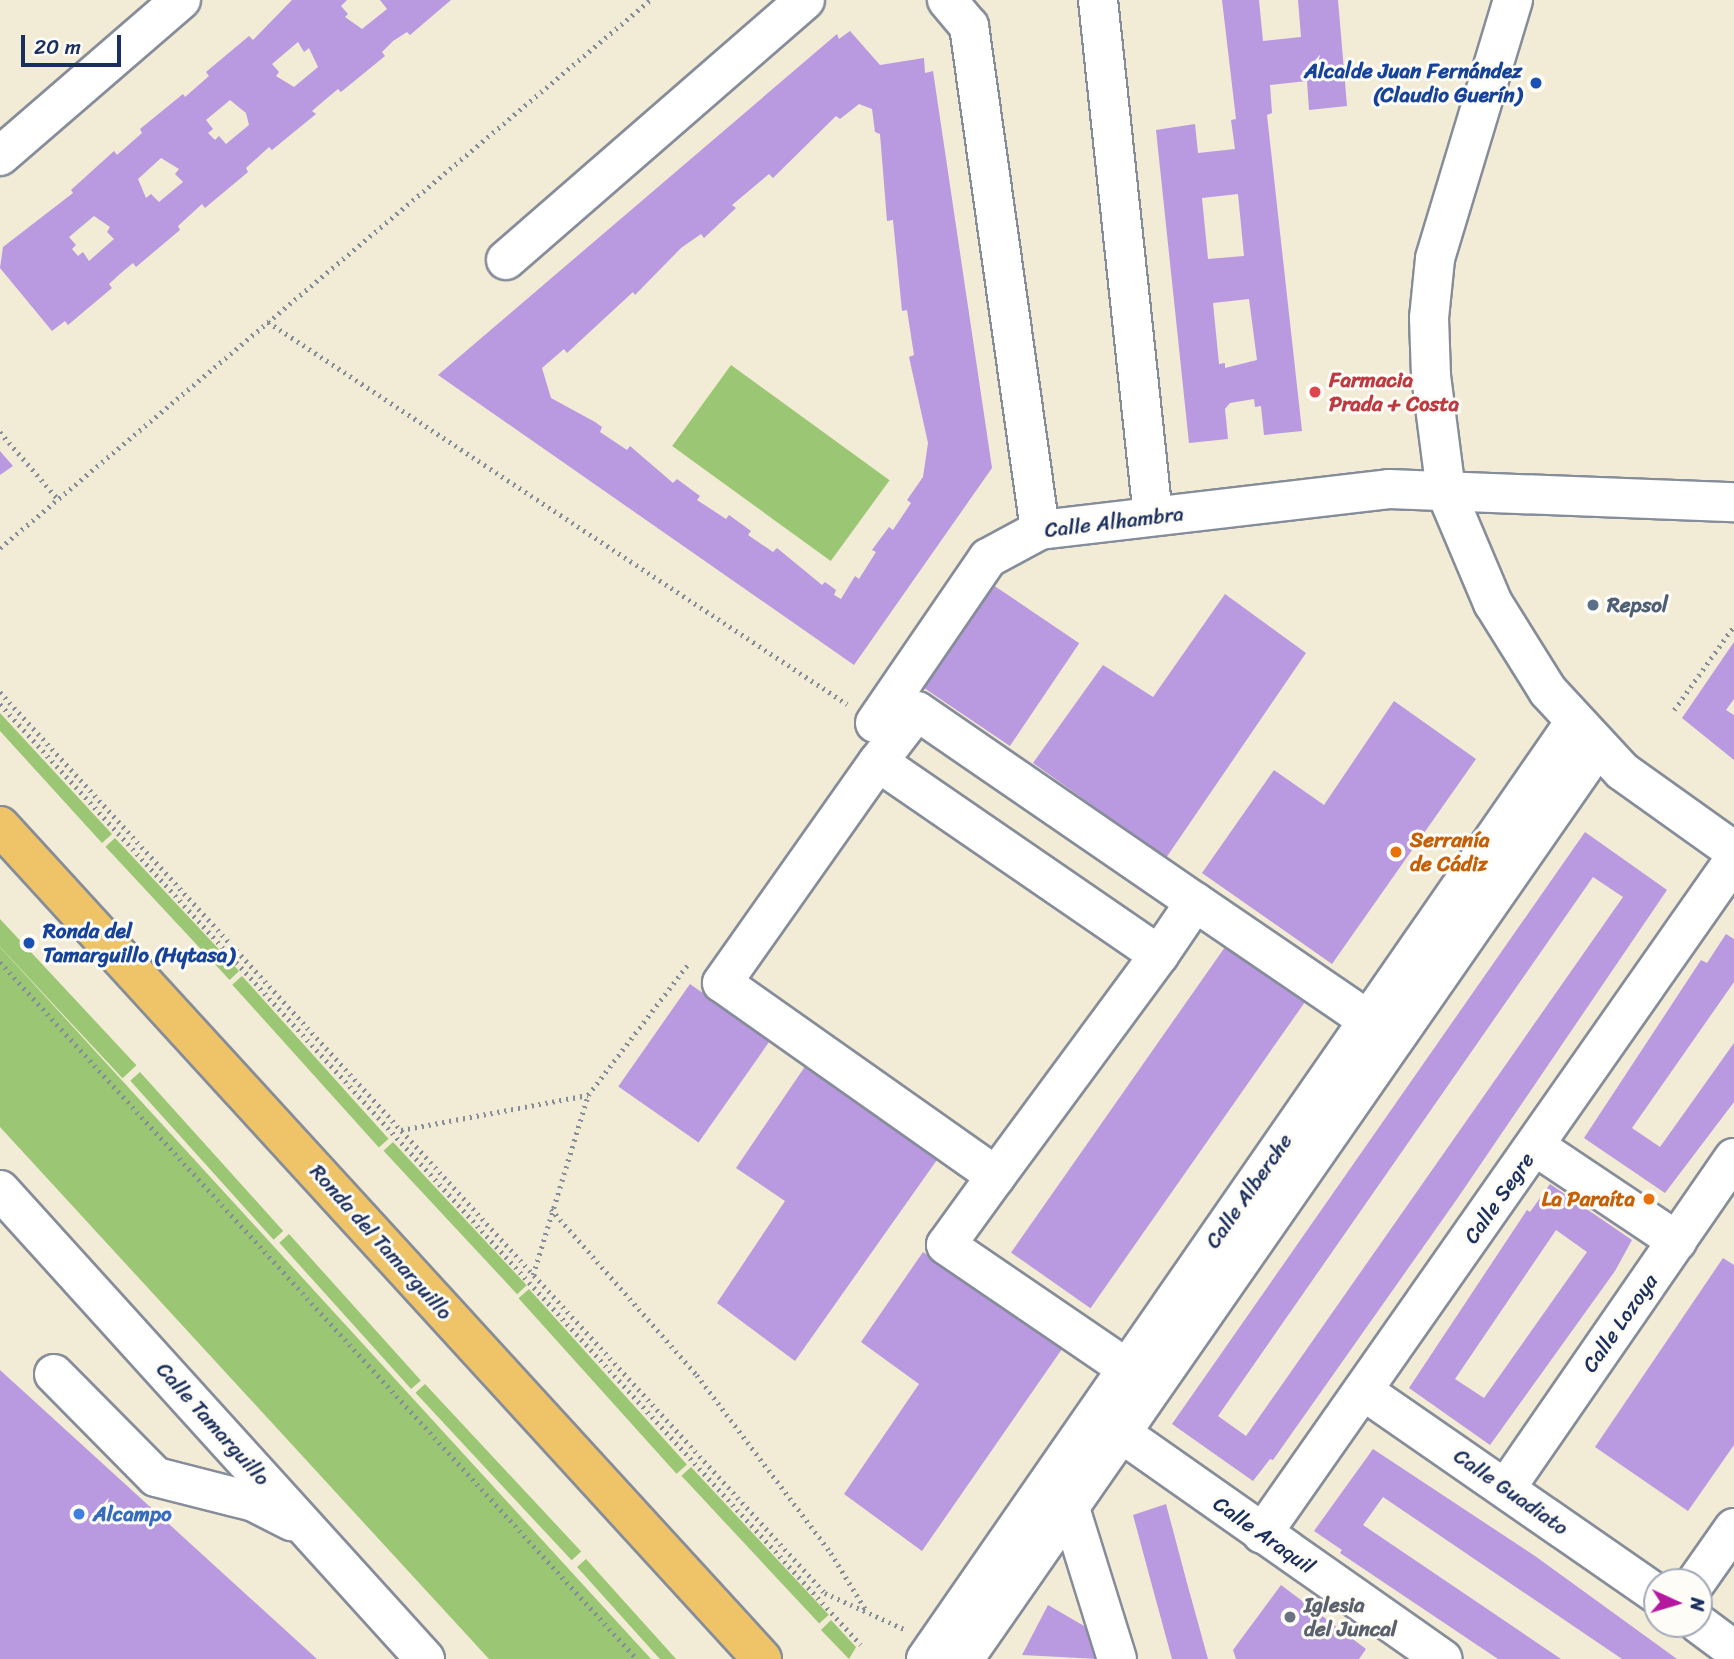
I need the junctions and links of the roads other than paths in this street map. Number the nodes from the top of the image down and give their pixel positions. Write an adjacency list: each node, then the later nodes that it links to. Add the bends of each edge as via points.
1 (181, 0): 6 (street)
2 (805, 0): 7 (street)
3 (947, 0): 11 (street, via 969,26)
4 (1098, 0): 10 (street)
5 (1513, 0): 8 (street, via 1435,259 1429,318 1431,376)
6 (0, 156)
7 (506, 260)
8 (1446, 492): 9 (street, Calle Alhambra); 10 (street, Calle Alhambra, via 1389,489); 13 (street, via 1493,603)
9 (1734, 502)
10 (1153, 516): 11 (street, Calle Alhambra)
11 (1040, 530): 12 (street, Calle Alhambra, via 988,558)
12 (875, 723)
13 (1585, 736): 16 (street); 20 (street, Calle Alberche); 27 (street, Calle Alberche)
14 (878, 762): 18 (street, via 917,712); 19 (street); 23 (street, via 722,983)
15 (0, 826): 41 (main road, Ronda del Tamarguillo)
16 (1734, 851)
17 (1734, 860): 21 (street, Calle Segre)
18 (1195, 902): 19 (street); 20 (street)
19 (1158, 954): 23 (street)
20 (1368, 1020): 27 (street, Calle Alberche)
21 (1535, 1146): 25 (street); 28 (street, Calle Segre)
22 (1734, 1158): 25 (street, Calle Lozoya)
23 (996, 1176): 27 (street, via 946,1245)
24 (0, 1190): 33 (street, Calle Tamarguillo)
25 (1677, 1241): 30 (street, Calle Lozoya)
26 (54, 1374): 33 (street, via 156,1477 254,1502)
27 (1139, 1378): 29 (street, Calle Alberche); 39 (street, Calle Alberche)
28 (1364, 1392): 30 (street, Calle Guadiato); 34 (street, Calle Segre)
29 (1121, 1433): 31 (street, Calle Alberche); 34 (street, Calle Araquil)
30 (1506, 1488): 36 (street, Calle Guadiato)
31 (1069, 1505): 39 (street, Calle Alberche); 42 (street)
32 (1734, 1528): 35 (street)
33 (309, 1531): 40 (street, Calle Tamarguillo)
34 (1262, 1534): 43 (street, Calle Araquil)
35 (1706, 1568)
36 (1643, 1584)
37 (1713, 1634): 38 (street)
38 (1734, 1650)
39 (942, 1654)
40 (425, 1659)
41 (762, 1659)
42 (1117, 1659)
43 (1443, 1659)

